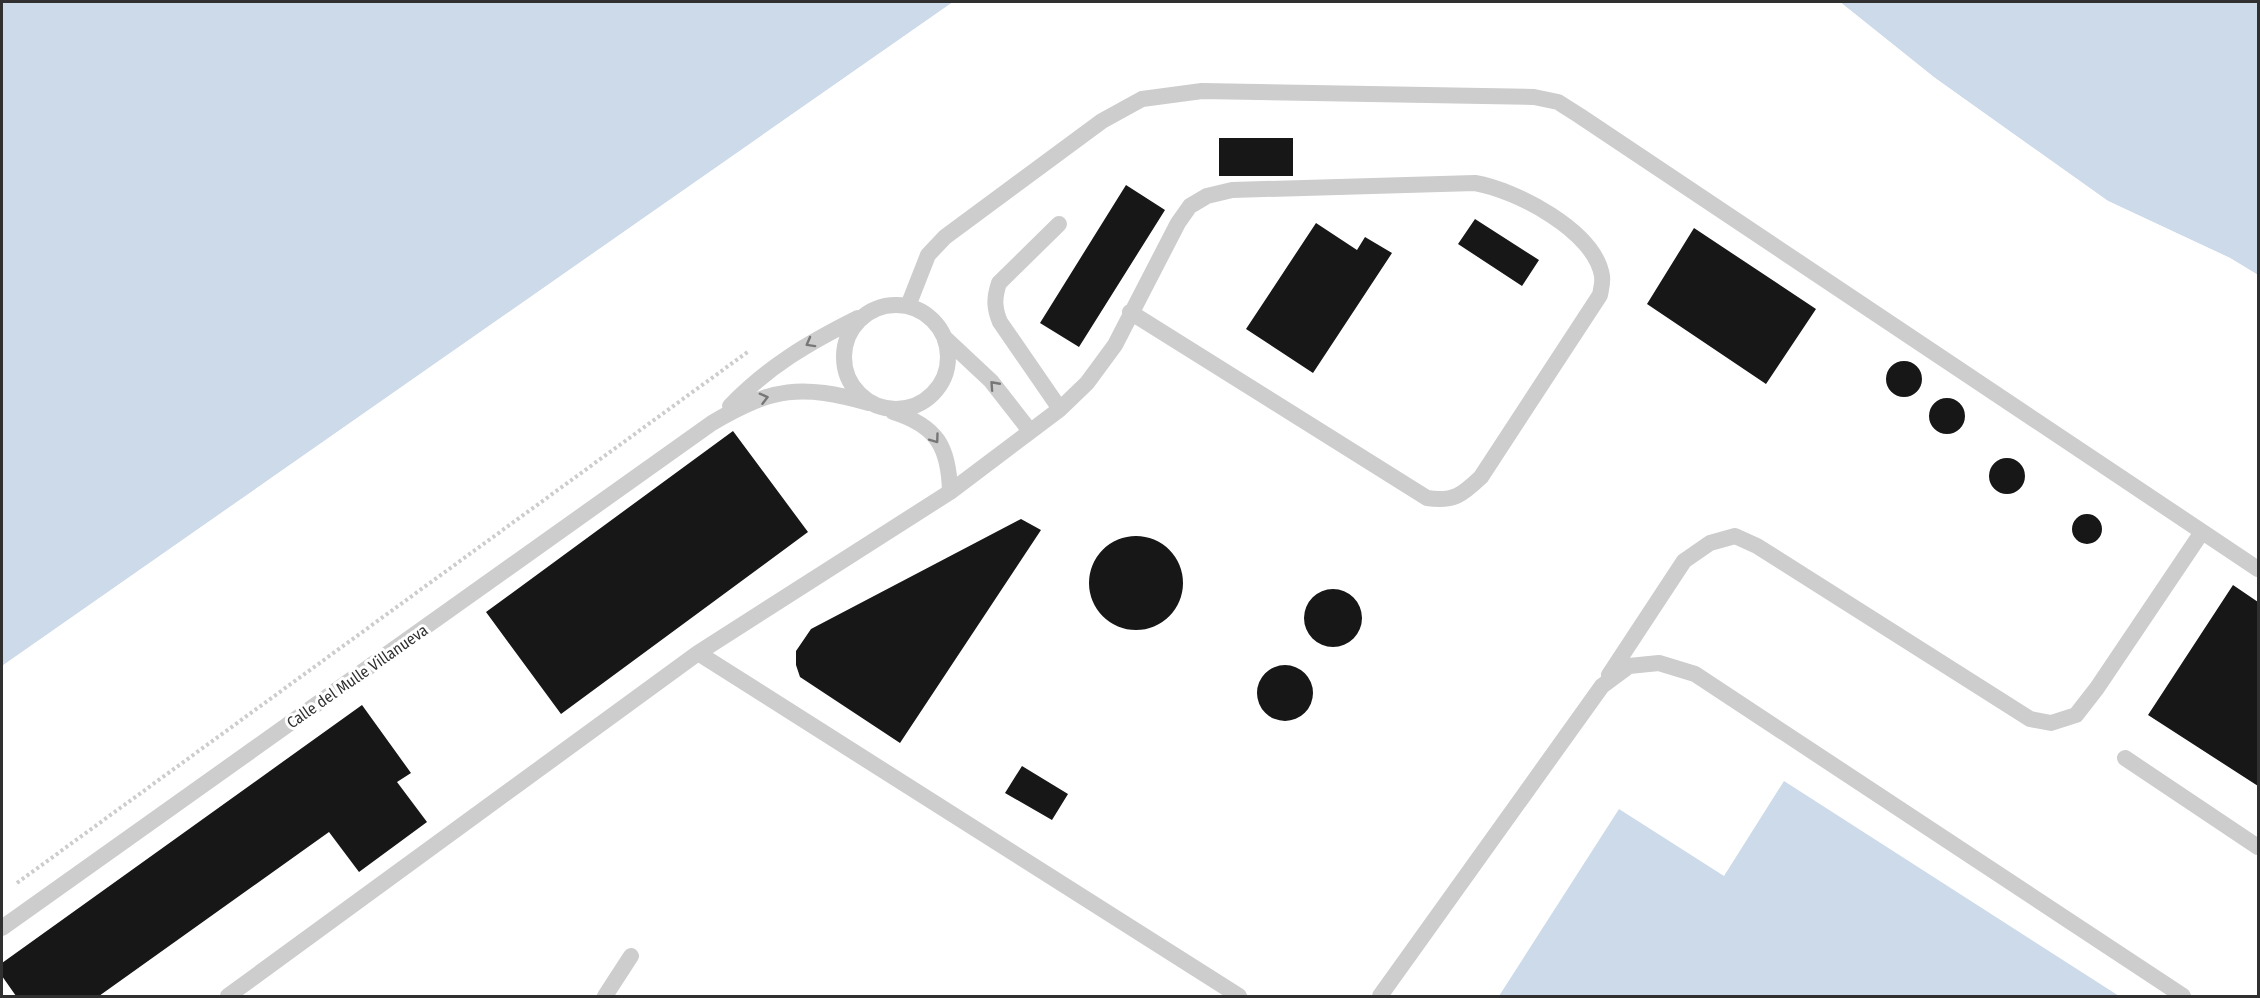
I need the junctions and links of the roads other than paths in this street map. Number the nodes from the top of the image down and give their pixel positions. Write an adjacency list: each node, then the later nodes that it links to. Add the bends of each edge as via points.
1 (1059, 224): 7 (lane, via 999,283 994,310)
2 (908, 306): 4 (lane, via 892,304); 5 (lane, via 936,322); 12 (lane, via 928,255 945,237 1102,121 1142,99 1202,91 1534,97 1558,102 1580,116)
3 (1130, 312): 3 (lane, via 1427,498 1444,500 1462,495 1481,477 1600,295 1603,278 1597,259 1571,230 1493,186 1476,183 1232,190 1207,196 1190,206); 7 (lane, via 1100,368)
4 (862, 317): 6 (lane, via 851,329 843,362 856,392); 9 (lane, Calle del Mulle Villanueva, one-way to 9, via 806,344 764,373)
5 (944, 337): 8 (lane, via 949,354 947,373 938,389 925,401); 10 (lane, one-way to 5, via 991,381)
6 (869, 403): 8 (lane); 9 (lane, Calle del Mulle Villanueva, one-way to 6, via 748,402 788,392 829,392)
7 (1060, 409): 10 (lane)
8 (889, 411): 11 (lane, one-way to 11, via 916,419 937,438 949,464)
9 (712, 423): 18 (lane, Calle del Mulle Villanueva)
10 (1030, 431): 11 (lane)
11 (950, 492): 14 (lane)
12 (2202, 531): 13 (lane); 15 (lane, via 2076,715 2051,723 2030,719 1757,546 1735,536 1710,543 1684,561)
13 (2259, 569)
14 (698, 653): 20 (lane); 22 (lane)
15 (1602, 686): 23 (lane); 24 (lane, via 1629,666 1659,663 1695,674)
16 (2125, 758): 17 (lane)
17 (2259, 847)
18 (2, 928)
19 (631, 956): 21 (lane)
20 (228, 996)
21 (604, 996)
22 (1239, 996)
23 (1380, 996)
24 (2183, 996)

